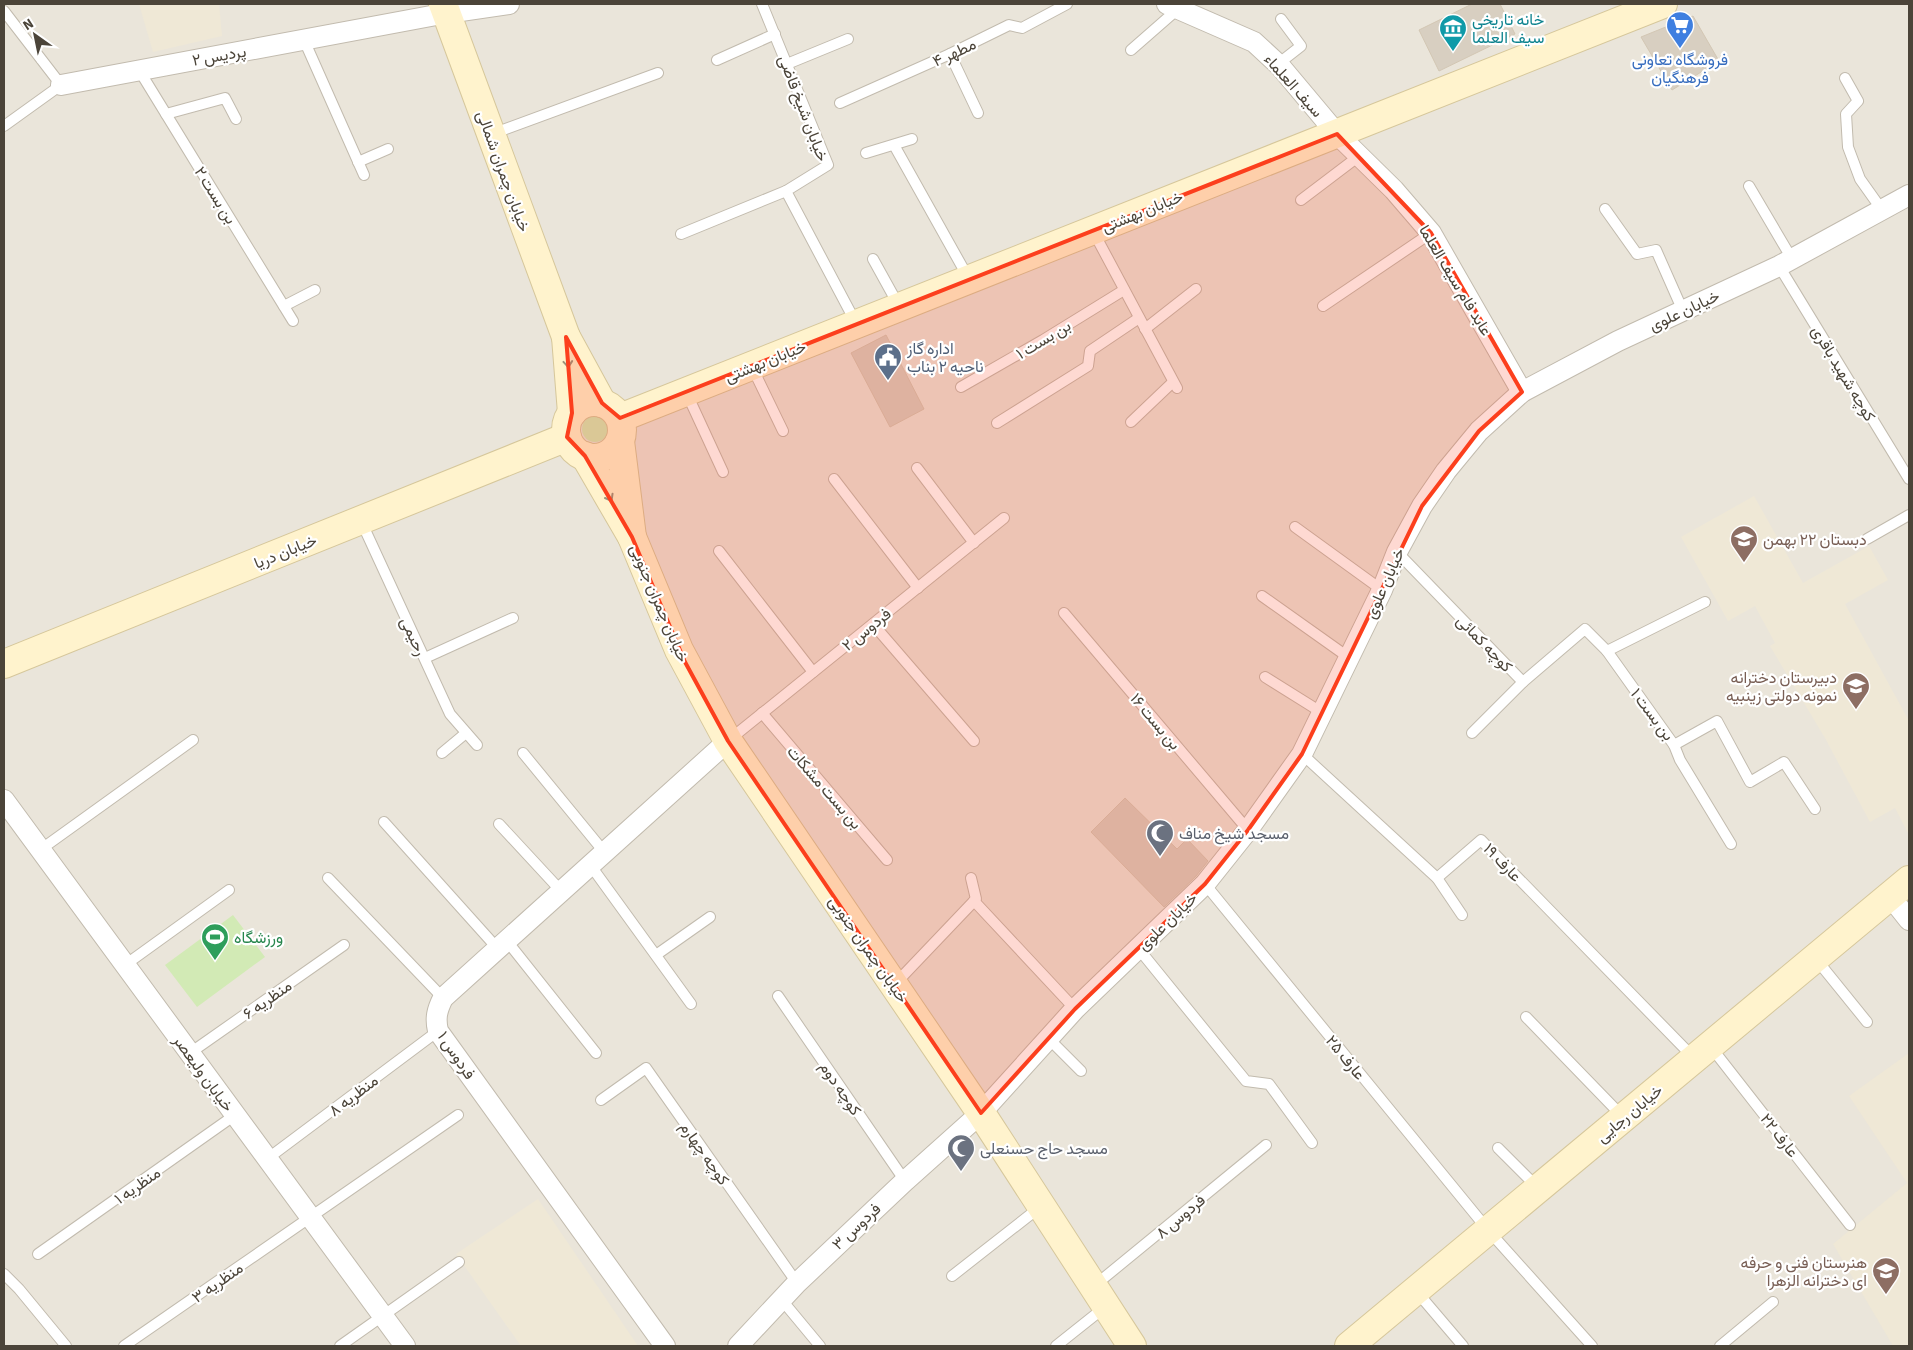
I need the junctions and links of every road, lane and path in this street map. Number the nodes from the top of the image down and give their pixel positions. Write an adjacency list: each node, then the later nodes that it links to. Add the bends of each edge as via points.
1 (509, 4): 6 (street, پردیس ۲)
2 (762, 4): 9 (lane, خیابان شیخ قاضی)
3 (1067, 4): 13 (lane, مطهر ۴, via 1022,28 1009,25)
4 (1663, 4): 26 (main road, خیابان بهشتی)
5 (1176, 5): 12 (lane); 16 (street, سیف العلماء, via 1254,42)
6 (445, 8): 11 (street, پردیس ۲); 27 (main road, خیابان چمران شمالی)
7 (4, 11): 20 (lane)
8 (1281, 19): 16 (lane, via 1300,46)
9 (775, 34): 14 (lane); 15 (lane, خیابان شیخ قاضی)
10 (848, 39): 15 (lane)
11 (304, 40): 17 (street, پردیس ۲); 33 (lane)
12 (1131, 50)
13 (950, 54): 21 (lane, مطهر ۴); 22 (lane)
14 (717, 60)
15 (787, 64): 36 (lane, خیابان شیخ قاضی, via 828,165)
16 (1278, 64): 26 (street, سیف العلماء)
17 (139, 70): 20 (street, پردیس ۲); 23 (lane, بن بست ۲)
18 (658, 73): 27 (lane)
19 (1845, 78): 40 (lane, via 1858,101 1846,114 1848,147 1860,179)
20 (61, 85): 25 (lane, پردیس ۲)
21 (840, 103)
22 (978, 113)
23 (166, 114): 24 (lane, via 225,98); 50 (lane, بن بست ۲)
24 (236, 119)
25 (4, 126)
26 (1336, 134): 32 (street, عابد فام سیف العلما); 41 (main road, خیابان بهشتی)
27 (491, 135): 58 (main road, خیابان چمران شمالی)
28 (912, 139): 29 (lane)
29 (894, 145): 31 (lane); 46 (lane)
30 (388, 149): 33 (lane)
31 (866, 153)
32 (1359, 156): 38 (lane); 42 (street, عابد فام سیف العلما)
33 (358, 162): 34 (lane)
34 (364, 175)
35 (1749, 186): 45 (lane, کوچه شهید باقری)
36 (786, 191): 43 (lane); 56 (lane)
37 (1909, 195): 40 (street, خیابان علوی)
38 (1301, 200)
39 (1605, 209): 53 (lane, via 1637,254 1656,250)
40 (1882, 210): 45 (street, خیابان علوی)
41 (1093, 230): 46 (main road, خیابان بهشتی); 49 (lane)
42 (1431, 233): 51 (lane); 62 (street, عابد فام سیف العلما)
43 (681, 234)
44 (873, 259): 52 (lane)
45 (1786, 262): 53 (street, خیابان علوی); 71 (lane, کوچه شهید باقری)
46 (969, 280): 52 (main road, خیابان بهشتی)
47 (1196, 289): 57 (lane)
48 (315, 290): 50 (lane)
49 (1124, 290): 54 (lane); 60 (lane, بن بست ۱)
50 (284, 306): 55 (lane, بن بست ۲)
51 (1323, 306)
52 (900, 307): 56 (main road, خیابان بهشتی)
53 (1683, 311): 62 (street, خیابان علوی)
54 (1140, 318): 57 (lane); 64 (lane, via 1090,351 1088,366)
55 (292, 321)
56 (857, 324): 59 (main road, خیابان بهشتی)
57 (1145, 329): 65 (lane, via 1175,385)
58 (566, 337): 63 (main road, خیابان چمران شمالی); 67 (main road, خیابان چمران شمالی, one-way to 67)
59 (752, 366): 61 (main road, خیابان بهشتی); 66 (lane)
60 (961, 387)
61 (686, 392): 63 (main road, خیابان بهشتی); 69 (lane)
62 (1522, 392): 80 (street, خیابان علوی, via 1479,431 1446,471)
63 (614, 421): 67 (main road, via 586,403); 67 (main road, via 610,453 594,458); 76 (main road, خیابان چمران جنوبی)
64 (997, 422)
65 (1131, 422)
66 (784, 431)
67 (575, 436): 74 (main road, خیابان دریا); 76 (main road, خیابان چمران جنوبی, one-way to 76)
68 (917, 468): 78 (lane)
69 (723, 472)
70 (834, 479): 81 (lane)
71 (1909, 479)
72 (1909, 515): 77 (lane)
73 (1004, 518): 78 (lane, فردوس ۲)
74 (360, 521): 90 (lane, رحیمی); 91 (main road, خیابان دریا)
75 (1296, 527): 82 (lane)
76 (632, 537): 100 (main road, خیابان چمران جنوبی, via 682,656)
77 (1867, 539)
78 (974, 543): 81 (lane, فردوس ۲)
79 (719, 551): 92 (lane)
80 (1397, 552): 82 (street, خیابان علوی); 94 (lane, کوچه کمائی)
81 (918, 588): 87 (lane, فردوس ۲)
82 (1382, 590): 89 (street, خیابان علوی)
83 (1262, 596): 89 (lane)
84 (1705, 602): 88 (lane)
85 (1064, 613): 111 (lane, بن بست ۱۶)
86 (514, 618): 90 (lane)
87 (873, 624): 92 (lane, فردوس ۲); 101 (lane)
88 (1607, 651): 94 (lane, بن بست ۱, via 1585,629); 103 (lane, بن بست ۱)
89 (1348, 657): 95 (street, خیابان علوی)
90 (425, 658): 97 (lane, رحیمی, via 450,714)
91 (4, 664)
92 (813, 672): 96 (lane, فردوس ۲)
93 (1265, 677): 95 (lane)
94 (1524, 682): 98 (lane, کوچه کمائی)
95 (1321, 712): 106 (street, خیابان علوی)
96 (762, 714): 100 (lane, فردوس ۲); 115 (lane, بن بست مشکات)
97 (466, 733): 102 (lane, رحیمی); 104 (lane)
98 (1472, 733)
99 (193, 740): 113 (lane)
100 (728, 740): 114 (street); 133 (main road, خیابان چمران جنوبی)
101 (974, 741)
102 (477, 745)
103 (1674, 745): 108 (lane, بن بست ۱, via 1717,721 1750,782 1784,762); 112 (lane)
104 (442, 753)
105 (523, 753): 114 (lane)
106 (1302, 754): 111 (street, خیابان علوی); 118 (lane)
107 (4, 800): 113 (street, خیابان ولیعصر)
108 (1816, 809)
109 (384, 822): 128 (lane)
110 (499, 824): 122 (lane)
111 (1248, 830): 119 (street, خیابان علوی)
112 (1731, 844)
113 (40, 850): 132 (street, خیابان ولیعصر)
114 (598, 860): 122 (street); 130 (lane)
115 (887, 860)
116 (328, 878): 135 (lane)
117 (971, 878): 123 (lane)
118 (1437, 878): 124 (lane); 142 (lane, عارف ۱۹, via 1481,840)
119 (1205, 884): 129 (street, خیابان علوی); 160 (lane, عارف ۲۵)
120 (1900, 888): 126 (street); 131 (main road, خیابان رجایی)
121 (229, 890): 132 (lane)
122 (562, 892): 128 (street)
123 (974, 901): 133 (lane); 137 (lane)
124 (1462, 915)
125 (710, 917): 130 (lane)
126 (1909, 920)
127 (344, 945): 143 (lane, منظریه ۶)
128 (503, 945): 135 (street); 144 (lane)
129 (1138, 948): 137 (street, خیابان علوی); 151 (lane, via 1246,1081 1269,1084)
130 (656, 955): 136 (lane)
131 (1816, 958): 139 (lane); 142 (main road, خیابان رجایی)
132 (125, 965): 143 (street, خیابان ولیعصر)
133 (894, 984): 147 (main road, خیابان چمران جنوبی)
134 (778, 996): 155 (lane, کوچه دوم)
135 (443, 998): 140 (street, فردوس ۱, via 436,1020)
136 (691, 1004)
137 (1075, 1009): 141 (street, خیابان علوی)
138 (1526, 1017): 150 (lane)
139 (1868, 1022)
140 (438, 1031): 154 (lane, منظریه ۸); 176 (street, فردوس ۱)
141 (1049, 1039): 145 (lane); 147 (street, خیابان علوی)
142 (1702, 1052): 150 (main road, خیابان رجایی); 159 (lane, عارف ۲۲)
143 (190, 1053): 148 (street, خیابان ولیعصر)
144 (596, 1053)
145 (1082, 1071)
146 (601, 1100): 165 (lane, کوچه چهارم, via 646,1068)
147 (981, 1114): 155 (street, فردوس ۳); 157 (main road, خیابان چمران جنوبی)
148 (235, 1115): 154 (street, خیابان ولیعصر); 161 (lane, منظریه ۱)
149 (458, 1115): 158 (lane, منظریه ۳)
150 (1624, 1118): 156 (main road, خیابان رجایی)
151 (1312, 1143)
152 (1266, 1145): 167 (lane, فردوس ۸)
153 (1498, 1148): 156 (lane)
154 (267, 1159): 158 (street, خیابان ولیعصر)
155 (905, 1181): 165 (street, فردوس ۳)
156 (1539, 1188): 160 (main road, خیابان رجایی)
157 (1042, 1206): 164 (lane); 167 (main road, خیابان چمران جنوبی)
158 (310, 1218): 170 (street, خیابان ولیعصر); 173 (lane, منظریه ۳)
159 (1850, 1225)
160 (1488, 1230): 166 (main road, خیابان رجایی); 182 (lane, عارف ۲۵)
161 (38, 1254)
162 (459, 1262): 170 (lane)
163 (4, 1274): 172 (lane)
164 (952, 1276)
165 (796, 1282): 168 (street, فردوس ۳)
166 (1416, 1290): 171 (main road, خیابان رجایی); 181 (lane)
167 (1099, 1297): 179 (lane, فردوس ۸); 180 (main road, خیابان چمران جنوبی)
168 (781, 1300): 177 (street, فردوس ۳); 178 (lane)
169 (1773, 1302): 183 (lane)
170 (382, 1316): 174 (lane); 175 (street, خیابان ولیعصر)
171 (1351, 1345)
172 (66, 1346)
173 (124, 1346)
174 (340, 1346)
175 (405, 1346)
176 (665, 1346)
177 (738, 1346)
178 (820, 1346)
179 (1056, 1346)
180 (1132, 1346)
181 (1463, 1346)
182 (1592, 1346)
183 (1720, 1346)

